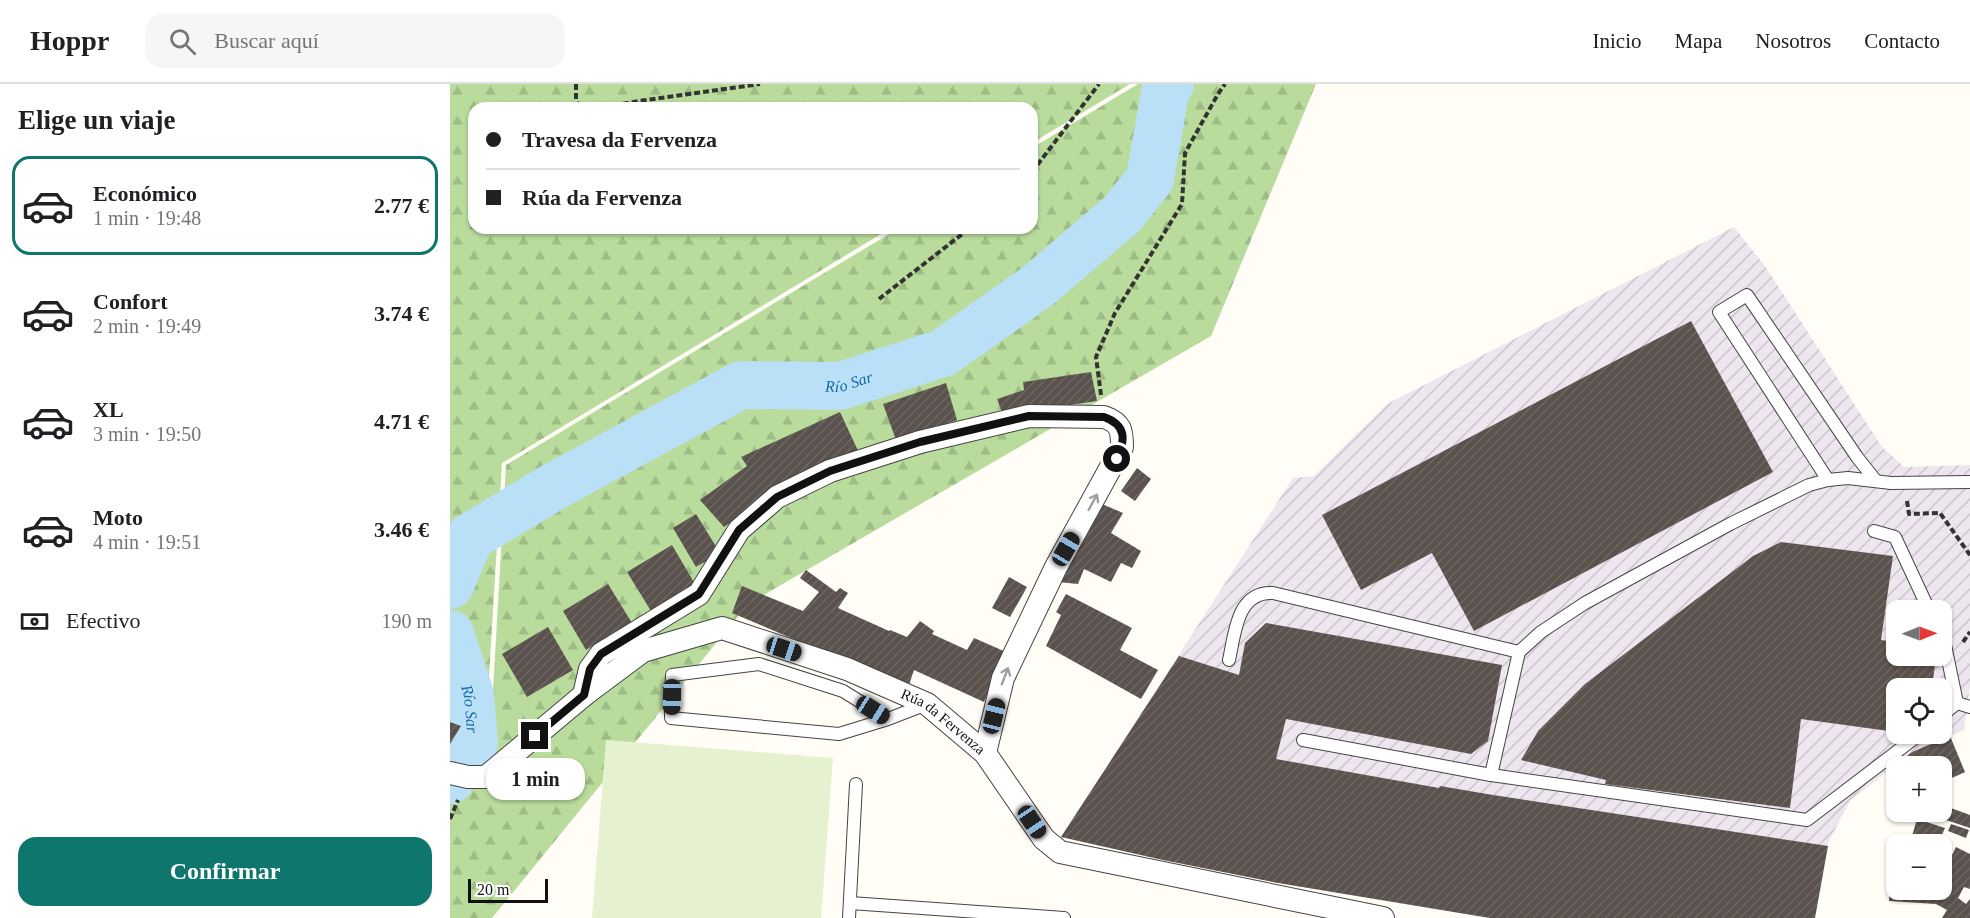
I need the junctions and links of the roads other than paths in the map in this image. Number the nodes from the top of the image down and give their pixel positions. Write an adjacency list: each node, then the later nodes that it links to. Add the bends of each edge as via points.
1 (1828, 480): 2 (lane); 2 (lane, via 1719,312 1747,295); 6 (lane, via 1809,485 1730,524 1586,603 1541,632)
2 (1876, 482): 3 (lane)
3 (1970, 482)
4 (1874, 531): 5 (lane, via 1895,537)
5 (1924, 600)
6 (1519, 652): 7 (lane, via 1263,593 1244,606); 19 (lane)
7 (1229, 660)
8 (1949, 666): 10 (lane)
9 (584, 695): 11 (street, Rúa da Fervenza, via 643,651 722,628 847,669); 17 (street, one-way to 9, via 1003,678 1056,567 1122,447 1122,432 1115,421 1104,417 1029,416 920,442 830,471 777,497 739,530 699,594 601,654 590,669); 18 (street, Rúa da Fervenza, via 486,777)
10 (1957, 703): 12 (lane); 13 (lane)
11 (927, 704): 14 (lane); 17 (street, Rúa da Fervenza)
12 (1970, 706)
13 (1952, 707)
14 (888, 719): 14 (lane, via 838,734 671,718 672,675 759,664 843,691)
15 (1303, 740): 19 (lane)
16 (1907, 744): 19 (lane, via 1807,820)
17 (985, 753): 25 (street, Rúa da Fervenza, via 1044,839 1060,852)
18 (459, 775)
19 (1491, 775)
20 (856, 784): 21 (lane)
21 (850, 903): 22 (lane); 23 (lane)
22 (1027, 917): 24 (lane)
23 (849, 918)
24 (1064, 918)
25 (1383, 918)

